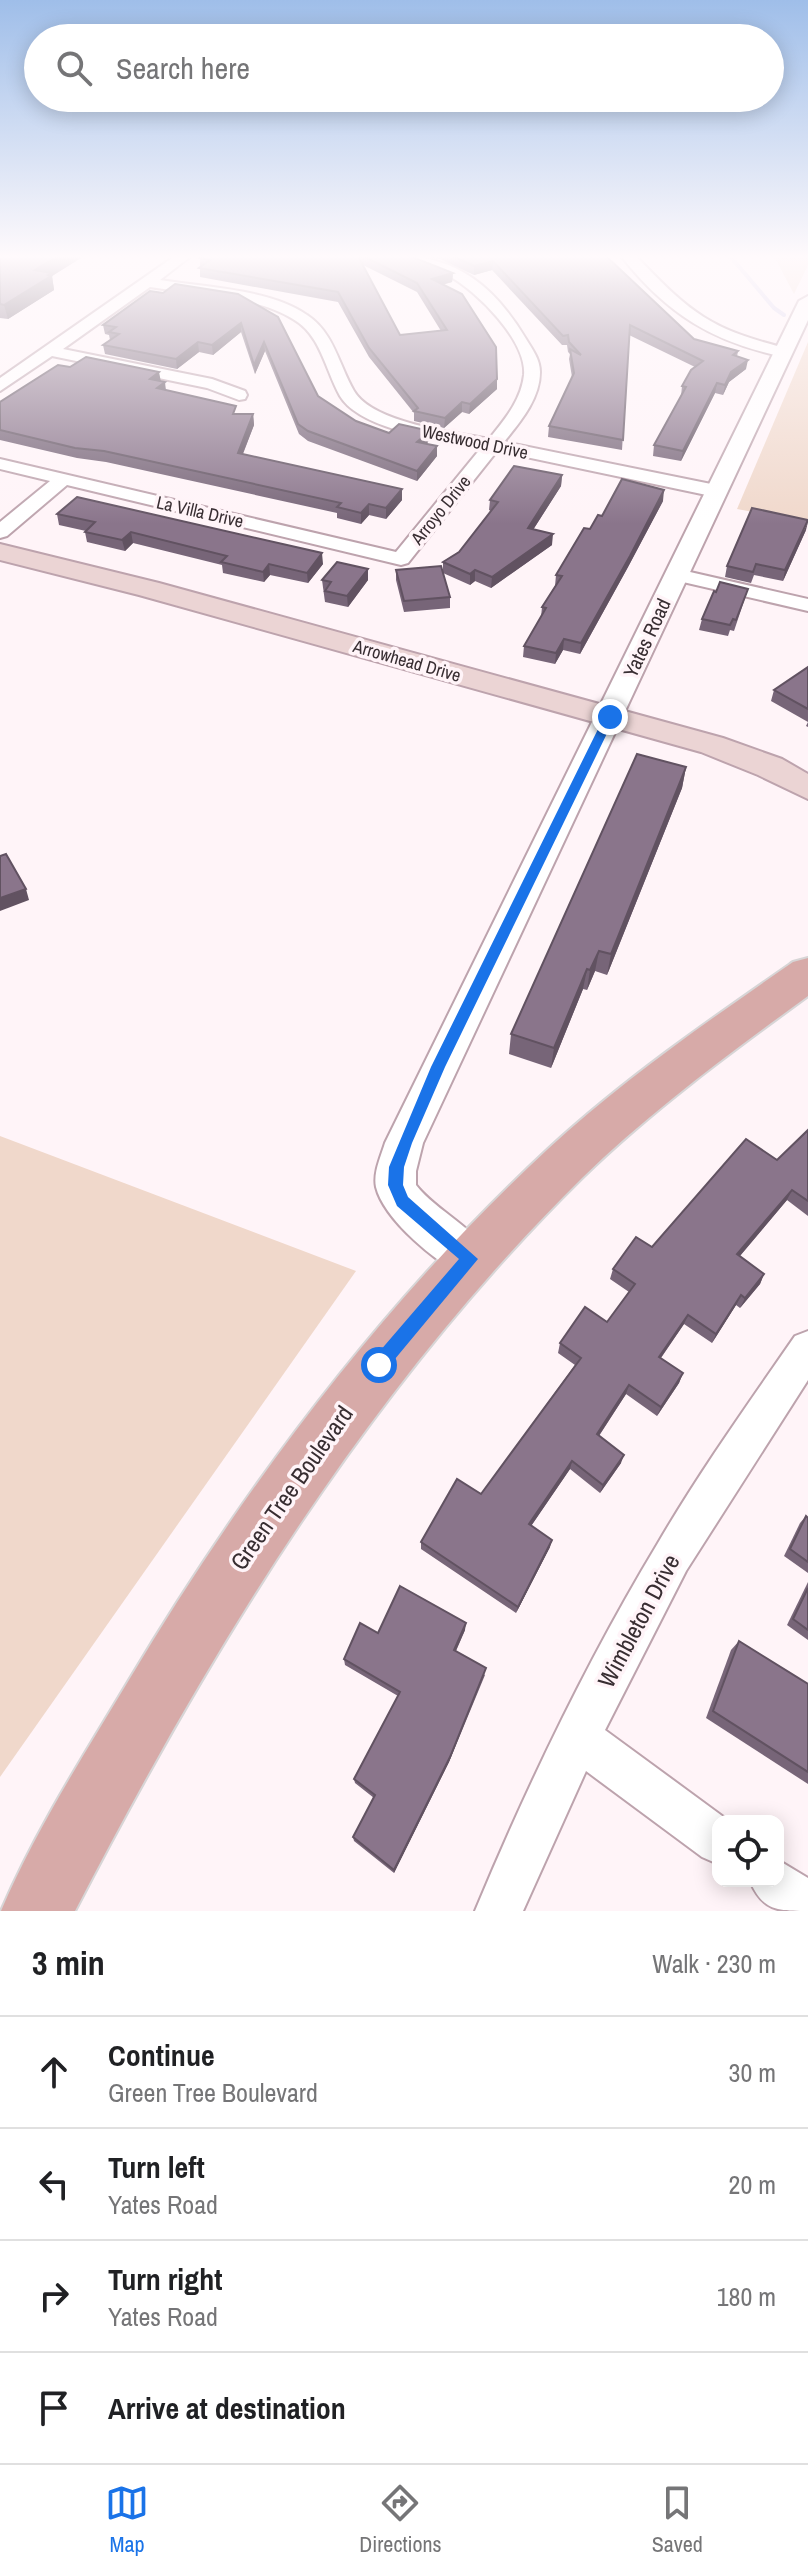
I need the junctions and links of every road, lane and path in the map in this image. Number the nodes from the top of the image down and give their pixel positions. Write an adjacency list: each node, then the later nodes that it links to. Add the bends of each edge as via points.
1 (57, 345): 6 (street)
2 (325, 345): 10 (street, Westwood Drive, via 349,397 389,424)
3 (522, 345): 10 (street, Arroyo Drive, via 533,365 529,388 518,414)
4 (755, 345): 7 (street)
5 (787, 345): 7 (street, Yates Road)
6 (49, 351): 8 (street); 9 (street, via 212,384)
7 (784, 352): 13 (street, Yates Road)
8 (0, 386)
9 (239, 395)
10 (492, 446): 13 (street, Westwood Drive); 16 (street, Arroyo Drive)
11 (0, 464): 12 (street, La Villa Drive)
12 (64, 479): 14 (street); 16 (street, La Villa Drive)
13 (716, 491): 17 (street, Yates Road)
14 (0, 532)
15 (0, 552): 19 (main road, Arrowhead Drive)
16 (401, 559)
17 (677, 575): 18 (street); 19 (street, Yates Road)
18 (808, 605)
19 (610, 717): 20 (main road, Arrowhead Drive, via 712,745); 22 (street, Yates Road, via 438,1067 397,1167 396,1185 403,1201)
20 (808, 788)
21 (808, 974): 22 (main road, Green Tree Boulevard, via 750,1010 615,1116)
22 (470, 1259): 28 (main road, Green Tree Boulevard, via 379,1365 287,1487 189,1641)
23 (808, 1348): 24 (street, Wimbleton Drive, via 710,1492)
24 (577, 1737): 25 (street); 29 (street, Wimbleton Drive)
25 (712, 1837)
26 (781, 1887): 27 (street)
27 (808, 1906)
28 (37, 1911)
29 (499, 1911)

